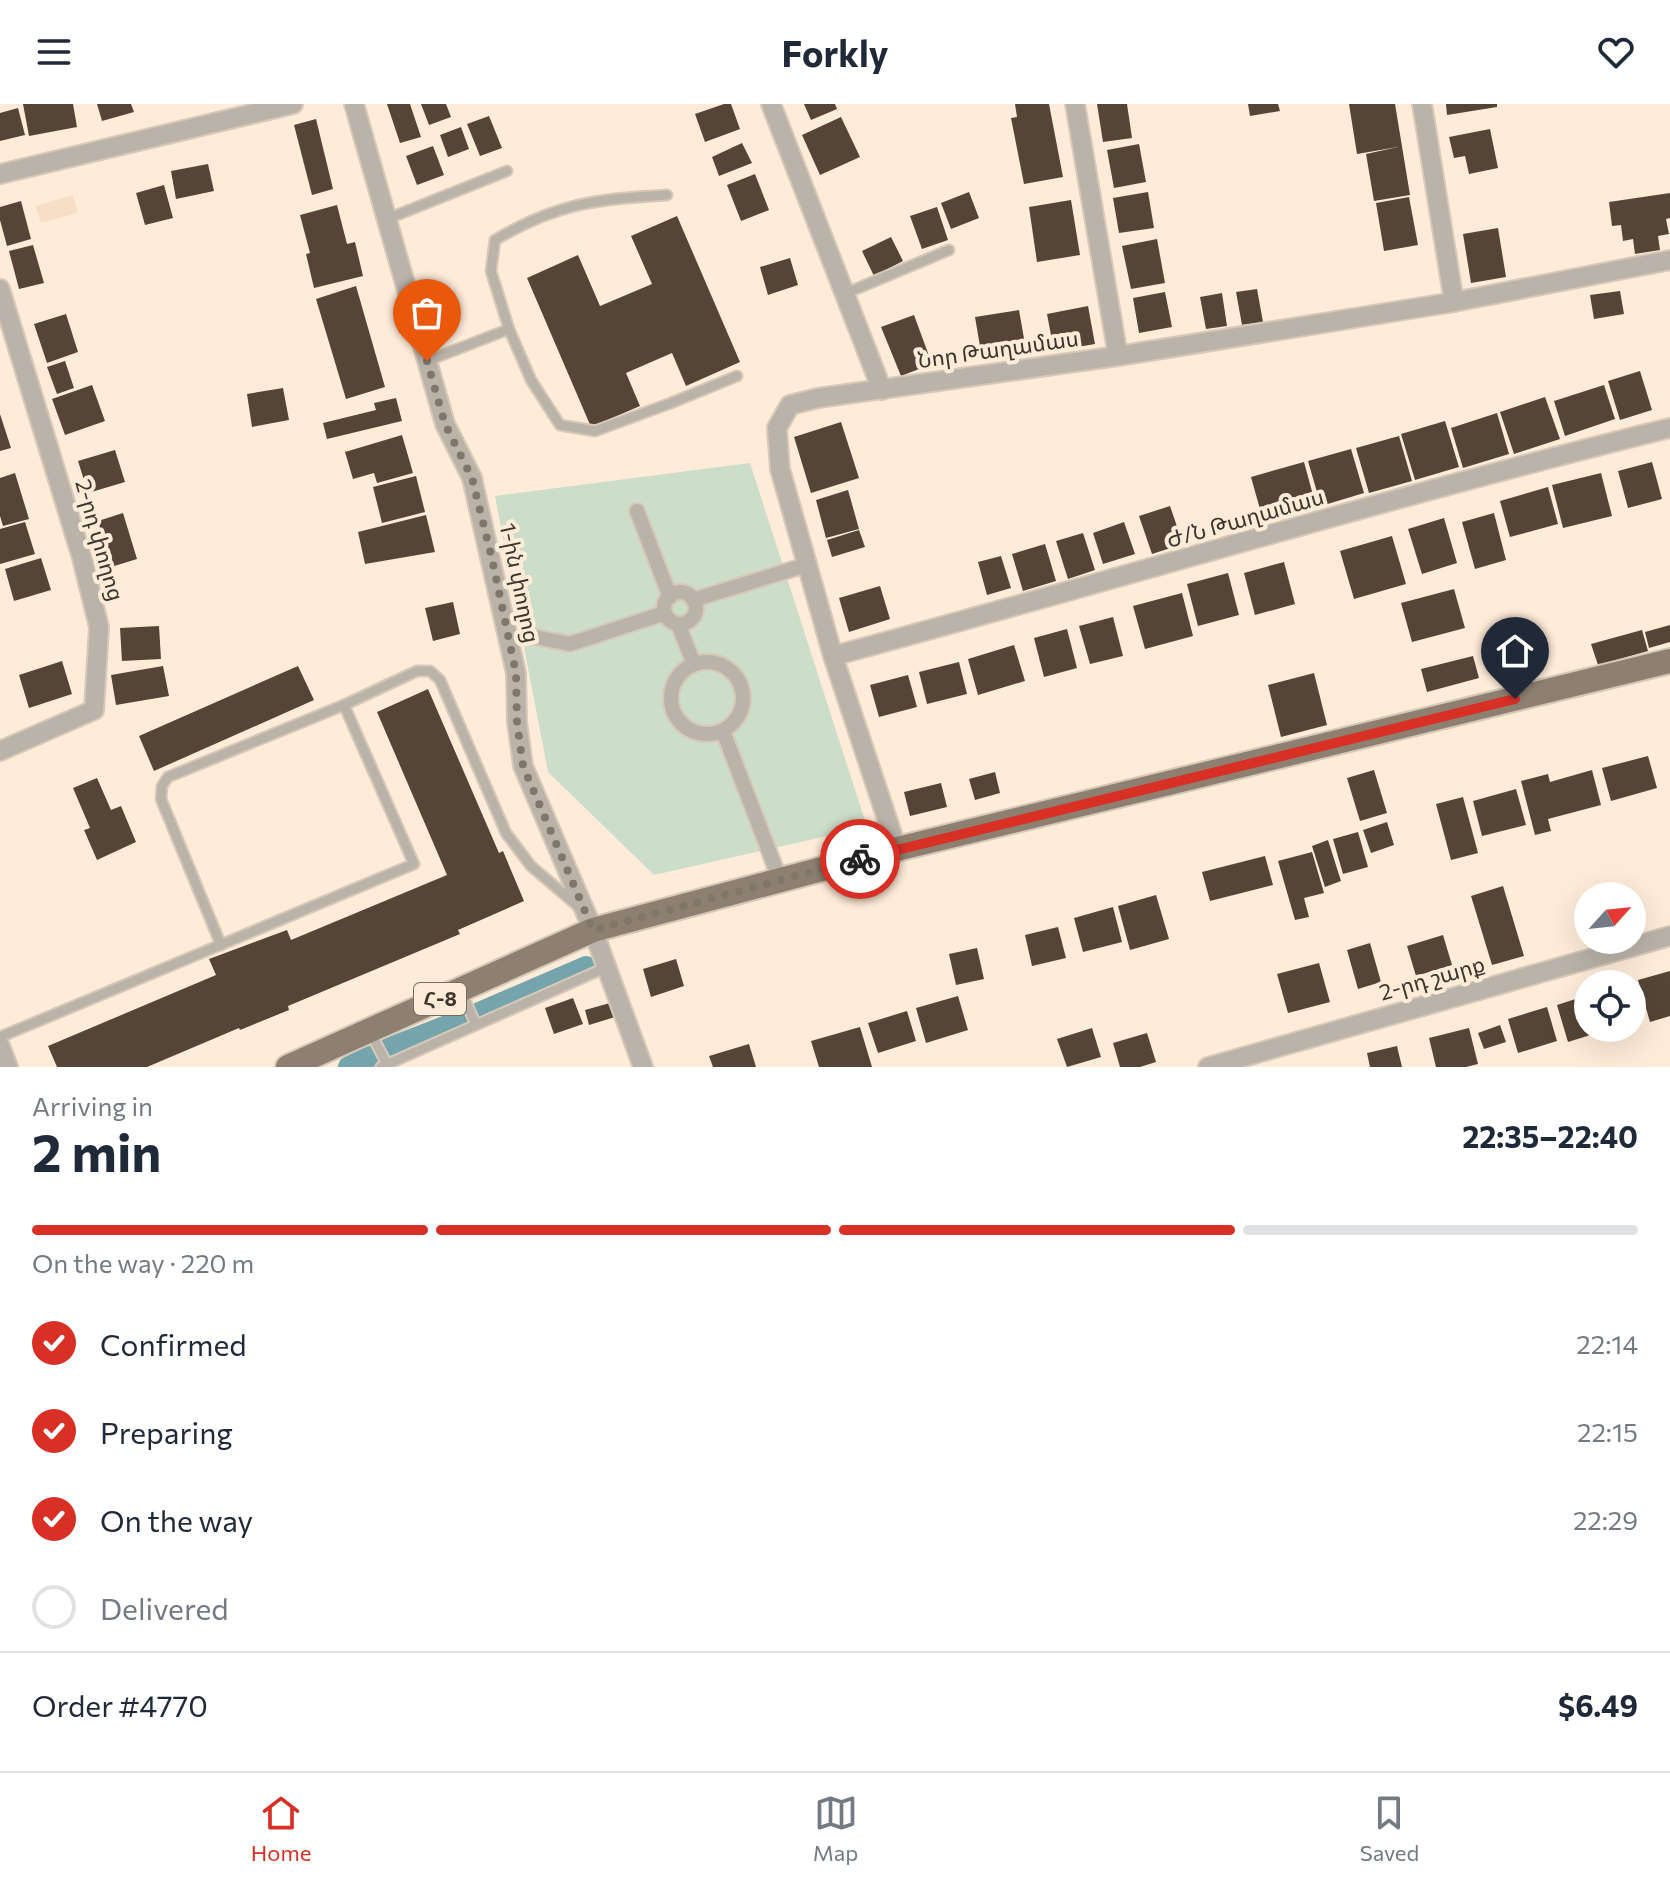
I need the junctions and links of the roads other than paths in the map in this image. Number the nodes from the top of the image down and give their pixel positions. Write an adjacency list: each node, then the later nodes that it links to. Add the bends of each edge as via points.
1 (293, 104): 7 (street)
2 (354, 104): 9 (street, 1-ին փողոց)
3 (771, 104): 13 (street)
4 (1075, 104): 16 (street)
5 (1422, 104): 14 (street)
6 (507, 171): 9 (lane)
7 (0, 174)
8 (667, 195): 15 (lane, via 566,206 495,240 491,271)
9 (387, 219): 17 (street, 1-ին փողոց)
10 (949, 250): 13 (lane)
11 (1670, 260): 14 (street, Նոր Թաղամաս)
12 (0, 289): 33 (street, 2-րդ փողոց, via 99,627 94,710)
13 (844, 294): 19 (street)
14 (1454, 302): 16 (street, Նոր Թաղամաս)
15 (509, 329): 17 (lane); 18 (lane, via 531,380 560,425 595,431)
16 (1118, 356): 19 (street, Նոր Թաղամաս)
17 (427, 361): 27 (street, 1-ին փողոց, via 445,424 472,478)
18 (737, 376)
19 (882, 390): 22 (street, Նոր Թաղամաս, via 790,405 777,428 780,469)
20 (1670, 428): 28 (street, Ժ/Ն Թաղամաս)
21 (637, 511): 23 (street)
22 (806, 565): 24 (street); 28 (street, Նոր Թաղամաս)
23 (670, 597): 24 (street, via 680,593); 25 (street)
24 (693, 600): 26 (street, via 692,619)
25 (665, 613): 26 (street); 27 (street, via 570,644 530,636)
26 (678, 624): 30 (street)
27 (507, 640): 36 (street, 1-ին փողոց, via 516,673 523,766)
28 (833, 656): 34 (street, Նոր Թաղամաս)
29 (1670, 661): 34 (main road, Հ-8)
30 (694, 664): 32 (street, via 718,663 729,669 742,689 740,714); 32 (street, via 676,678 673,712 689,730)
31 (344, 705): 36 (lane, via 417,671 430,671 440,680 506,833 531,866); 38 (lane, via 168,777 162,786 161,799); 38 (lane, via 414,864)
32 (723, 731): 35 (street)
33 (0, 751)
34 (897, 849): 35 (main road, Հ-8)
35 (780, 880): 36 (main road, Հ-8)
36 (589, 921): 39 (street, 1-ին փողոց); 40 (main road, Հ-8)
37 (1670, 936): 49 (street, 2-րդ շարք)
38 (221, 945): 43 (lane)
39 (607, 967): 41 (lane); 48 (street, 1-ին փողոց)
40 (460, 989): 41 (lane); 42 (main road, Հ-8)
41 (476, 1025): 45 (lane)
42 (369, 1031): 45 (lane); 47 (main road, Հ-8)
43 (0, 1037)
44 (0, 1046): 46 (street)
45 (384, 1066)
46 (8, 1067)
47 (288, 1067)
48 (643, 1067)
49 (1208, 1067)

